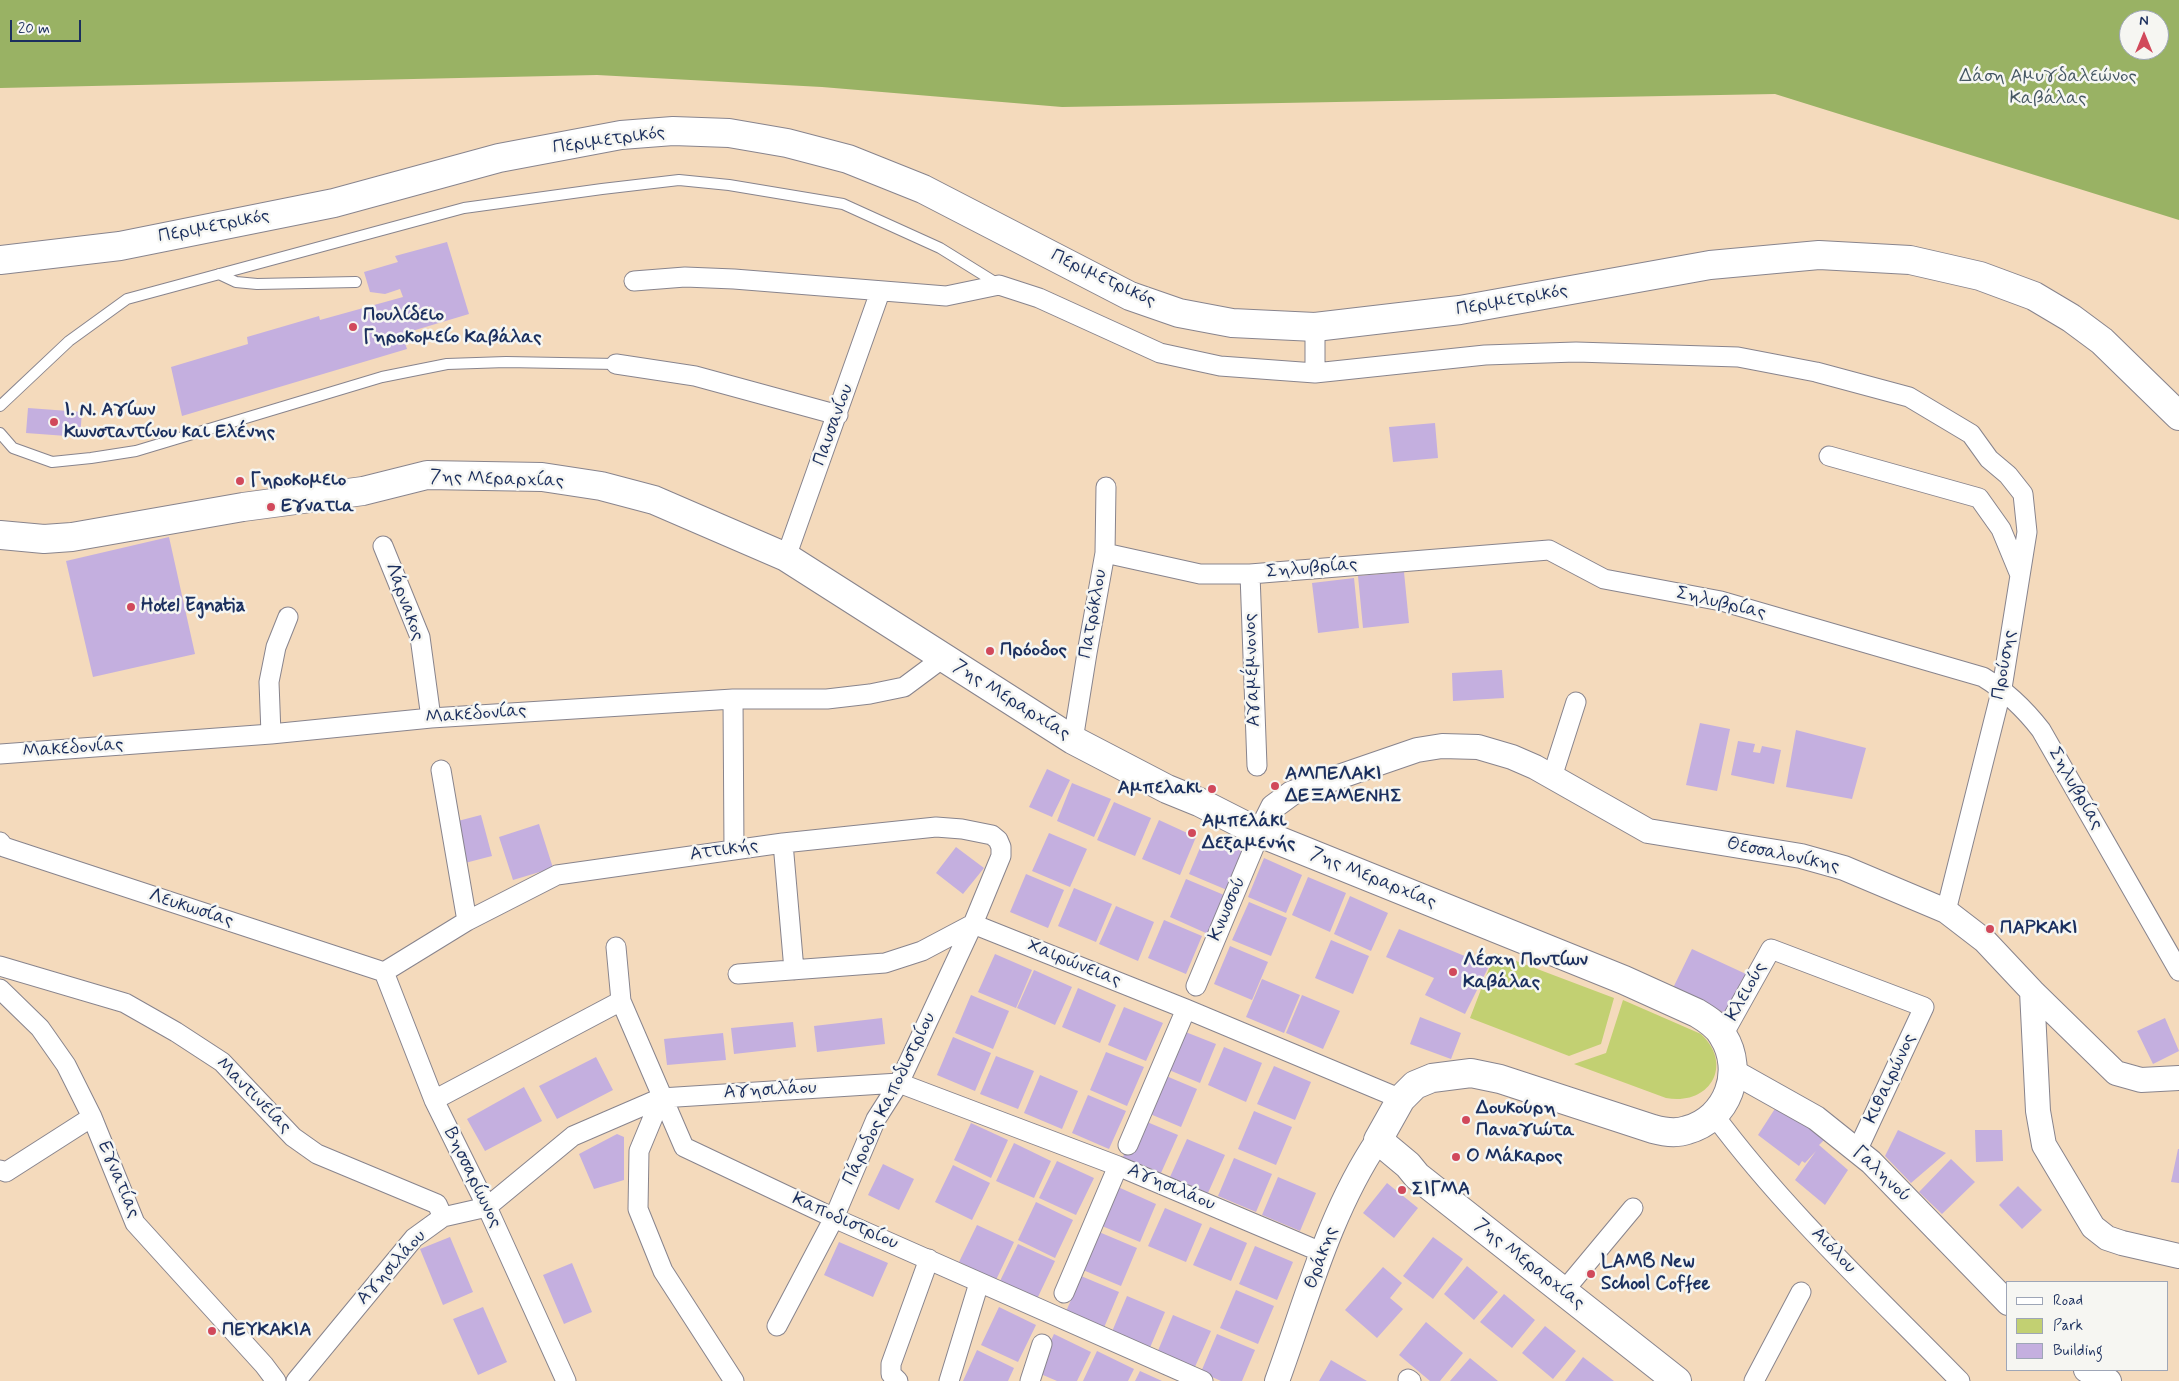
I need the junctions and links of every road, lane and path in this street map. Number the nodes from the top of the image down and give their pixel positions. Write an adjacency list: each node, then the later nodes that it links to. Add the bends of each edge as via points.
1 (2, 258): 7 (main road, Περιμετρικός, via 120,246 334,204 499,158 622,135 673,131 729,133 788,143 864,165 923,189 1130,296 1179,313 1232,323)
2 (219, 274): 4 (lane, via 236,282 257,284); 5 (lane, via 464,208 679,180 843,204 940,248); 10 (lane, via 127,299 69,341)
3 (634, 281): 6 (street, via 684,277)
4 (356, 282)
5 (999, 285): 6 (street, via 946,296); 9 (street, via 1038,298 1160,353 1220,366)
6 (880, 292): 11 (street, Παυσανίου)
7 (1315, 327): 9 (street); 12 (main road, Περιμετρικός, via 1460,310 1710,265 1819,254 1910,260 1980,276 2034,296 2102,341)
8 (616, 364): 11 (street, via 695,376); 13 (lane, via 447,364 382,376 136,451 91,458 52,462 13,448)
9 (1315, 373): 21 (street, Προύσης, via 1485,355 1576,352 1738,357 1816,372 1909,397 1971,434 1989,459 2023,494 2027,532)
10 (0, 406)
11 (838, 414): 19 (street, Παυσανίου)
12 (2179, 416)
13 (0, 433)
14 (1829, 456): 21 (street, via 1979,498 2001,529)
15 (1106, 487): 18 (street, Πατρόκλου)
16 (0, 535): 19 (main road, 7ης Μεραρχίας, via 44,539 72,537 243,507 363,491 427,476 542,477 601,486 654,500)
17 (383, 546): 27 (street, Λάρνακος, via 420,637)
18 (1106, 553): 20 (street, Σηλυβρίας, via 1200,574); 29 (street, Πατρόκλου)
19 (786, 558): 23 (main road, 7ης Μεραρχίας)
20 (1250, 574): 24 (street, Σηλυβρίας, via 1549,550 1604,579 1721,601 1961,670); 31 (street, Αγαμέμνονος)
21 (2020, 576): 24 (street, Προύσης)
22 (288, 617): 28 (street, via 276,646 269,682)
23 (943, 658): 25 (street, Μακεδονίας, via 904,686 870,694 827,699); 29 (main road, 7ης Μεραρχίας)
24 (2002, 688): 38 (street, Προύσης); 45 (street, Σηλυβρίας, via 2041,730)
25 (733, 699): 27 (street, Μακεδονίας); 37 (street)
26 (1576, 702): 33 (street)
27 (431, 718): 28 (street, Μακεδονίας)
28 (271, 734): 30 (street, Μακεδονίας)
29 (1073, 740): 34 (main road, 7ης Μεραρχίας)
30 (0, 754)
31 (1257, 766)
32 (441, 770): 39 (street)
33 (1552, 777): 34 (street, Θεσσαλονίκης, via 1512,757 1478,747 1442,746 1417,750 1292,793 1273,807); 38 (street, Θεσσαλονίκης, via 1648,831 1800,856 1844,868)
34 (1260, 833): 48 (street, Κνωσσού); 53 (main road, 7ης Μεραρχίας, via 1624,980 1697,1013)
35 (0, 842): 46 (street, Λευκωσίας, via 4,847)
36 (783, 843): 37 (street, Αττικής); 40 (street, Αττικής, via 936,827 992,835 998,840 1001,856); 44 (street)
37 (734, 850): 39 (street, Αττικής, via 557,875)
38 (1946, 911): 50 (street, Θεσσαλονίκης, via 1985,941)
39 (466, 921): 46 (street, Αττικής)
40 (973, 924): 44 (street, via 922,951 885,963); 52 (street, Χαιρώνειας); 56 (street, Πάροδος Καποδιστρίου)
41 (616, 948): 51 (street, Καποδιστρίου)
42 (1770, 950): 53 (street, Κλειούς); 64 (street, Κιθαιρώνος, via 1924,1007)
43 (0, 966): 69 (street, Μαντινείας, via 125,1003 222,1062 293,1137 317,1154 437,1204)
44 (794, 970): 47 (street)
45 (2179, 971)
46 (384, 972): 59 (street, Βησσαρίωνος)
47 (738, 974)
48 (1196, 986)
49 (0, 989): 61 (street, Εγνατίας, via 40,1028 66,1065)
50 (2032, 992): 55 (street, Θεσσαλονίκης, via 2116,1073 2141,1080); 72 (street, via 2038,1111 2044,1146 2093,1227 2107,1238)
51 (620, 1001): 57 (street, Καποδιστρίου); 59 (street)
52 (1186, 1009): 58 (street, Χαιρώνειας); 63 (street)
53 (1723, 1035): 54 (main road, 7ης Μεραρχίας, via 1731,1053)
54 (1734, 1072): 60 (main road, 7ης Μεραρχίας, via 1730,1092); 64 (street, Γαληνού, via 1816,1118)
55 (2179, 1078)
56 (899, 1083): 57 (street, Αγησιλάου); 65 (street, Αγησιλάου); 70 (street, Πάροδος Καποδιστρίου, via 876,1119)
57 (661, 1098): 67 (street, Αγησιλάου, via 572,1136); 70 (street, Καποδιστρίου, via 684,1148); 85 (street, via 639,1151 638,1209 663,1271)
58 (1401, 1099): 60 (main road, 7ης Μεραρχίας, via 1415,1085 1432,1078 1471,1073 1500,1078 1668,1132 1687,1130); 62 (main road, 7ης Μεραρχίας)
59 (434, 1100): 67 (street, Βησσαρίωνος)
60 (1714, 1115): 93 (street, Αιόλου, via 1745,1157 1827,1246)
61 (92, 1117): 66 (street, via 6,1172); 82 (street, Εγνατίας, via 135,1223)
62 (1378, 1140): 71 (street, Θράκης, via 1357,1171); 75 (main road, 7ης Μεραρχίας, via 1417,1176)
63 (1128, 1145)
64 (1857, 1151): 78 (street, Γαληνού)
65 (1118, 1166): 71 (street, Αγησιλάου); 77 (street)
66 (0, 1170)
67 (487, 1207): 69 (street, Αγησιλάου); 84 (street, Βησσαρίωνος)
68 (1633, 1208): 75 (street)
69 (443, 1217): 83 (street, Αγησιλάου, via 414,1238)
70 (834, 1218): 73 (street, Καποδιστρίου); 79 (street, Πάροδος Καποδιστρίου)
71 (1321, 1252): 90 (street, Θράκης)
72 (2179, 1256)
73 (929, 1259): 74 (street, Καποδιστρίου); 86 (street, via 891,1364 891,1374)
74 (979, 1283): 87 (street); 89 (street, Καποδιστρίου)
75 (1563, 1292): 91 (main road, 7ης Μεραρχίας)
76 (1801, 1292): 92 (street)
77 (1064, 1293)
78 (2006, 1301)
79 (777, 1326)
80 (1042, 1344): 88 (street)
81 (2088, 1371): 94 (street)
82 (276, 1381)
83 (296, 1381)
84 (566, 1381)
85 (734, 1381)
86 (898, 1381)
87 (949, 1381)
88 (1030, 1381)
89 (1203, 1381)
90 (1277, 1381)
91 (1677, 1381)
92 (1754, 1381)
93 (1960, 1381)
94 (2109, 1381)

